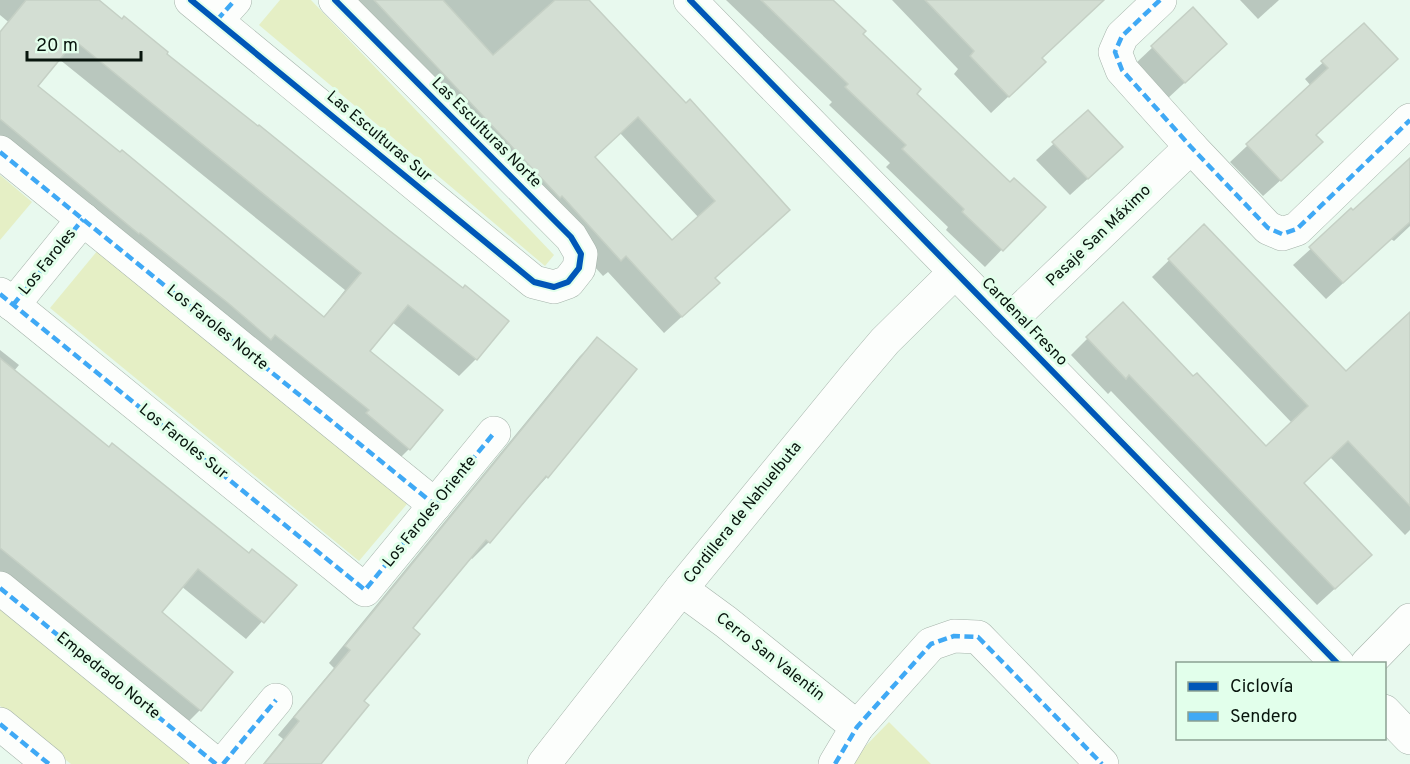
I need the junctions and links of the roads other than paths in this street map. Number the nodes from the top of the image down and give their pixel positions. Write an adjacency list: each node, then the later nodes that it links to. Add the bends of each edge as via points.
1 (191, 0): 5 (street, Las Esculturas Sur)
2 (335, 0): 11 (street, Las Esculturas Norte, via 571,237 581,254 579,268 568,282)
3 (690, 0): 10 (street, Cardenal Fresno)
4 (1160, 0): 7 (street, via 1122,36 1115,52 1122,70)
5 (226, 10): 11 (street, Las Esculturas Sur, via 534,282)
6 (1410, 120): 7 (street, via 1297,230 1282,234 1268,228)
7 (1191, 147): 13 (street, Pasaje San Máximo)
8 (0, 152): 9 (street, Los Faroles Norte)
9 (83, 219): 12 (street, Los Faroles); 15 (street, Los Faroles Norte)
10 (955, 272): 13 (street, Cardenal Fresno); 17 (street, Cordillera de Nahuelbuta, via 885,341)
11 (554, 286)
12 (7, 300): 18 (street, Los Faroles Sur)
13 (1006, 324): 20 (street, Cardenal Fresno)
14 (494, 433): 15 (street, Los Faroles Oriente)
15 (435, 505): 18 (street, Los Faroles Oriente)
16 (0, 588): 28 (street, Empedrado Norte)
17 (681, 589): 25 (street, Cerro San Valentin); 30 (street, Cordillera de Nahuelbuta)
18 (365, 591)
19 (1410, 620): 21 (street)
20 (1337, 662)
21 (1367, 662)
22 (276, 700): 29 (street)
23 (1386, 713): 26 (street)
24 (0, 724): 27 (street)
25 (857, 727): 31 (street); 32 (street, via 931,644 954,636 978,637)
26 (1410, 738)
27 (49, 764)
28 (216, 764)
29 (223, 764)
30 (544, 764)
31 (835, 764)
32 (1102, 764)

